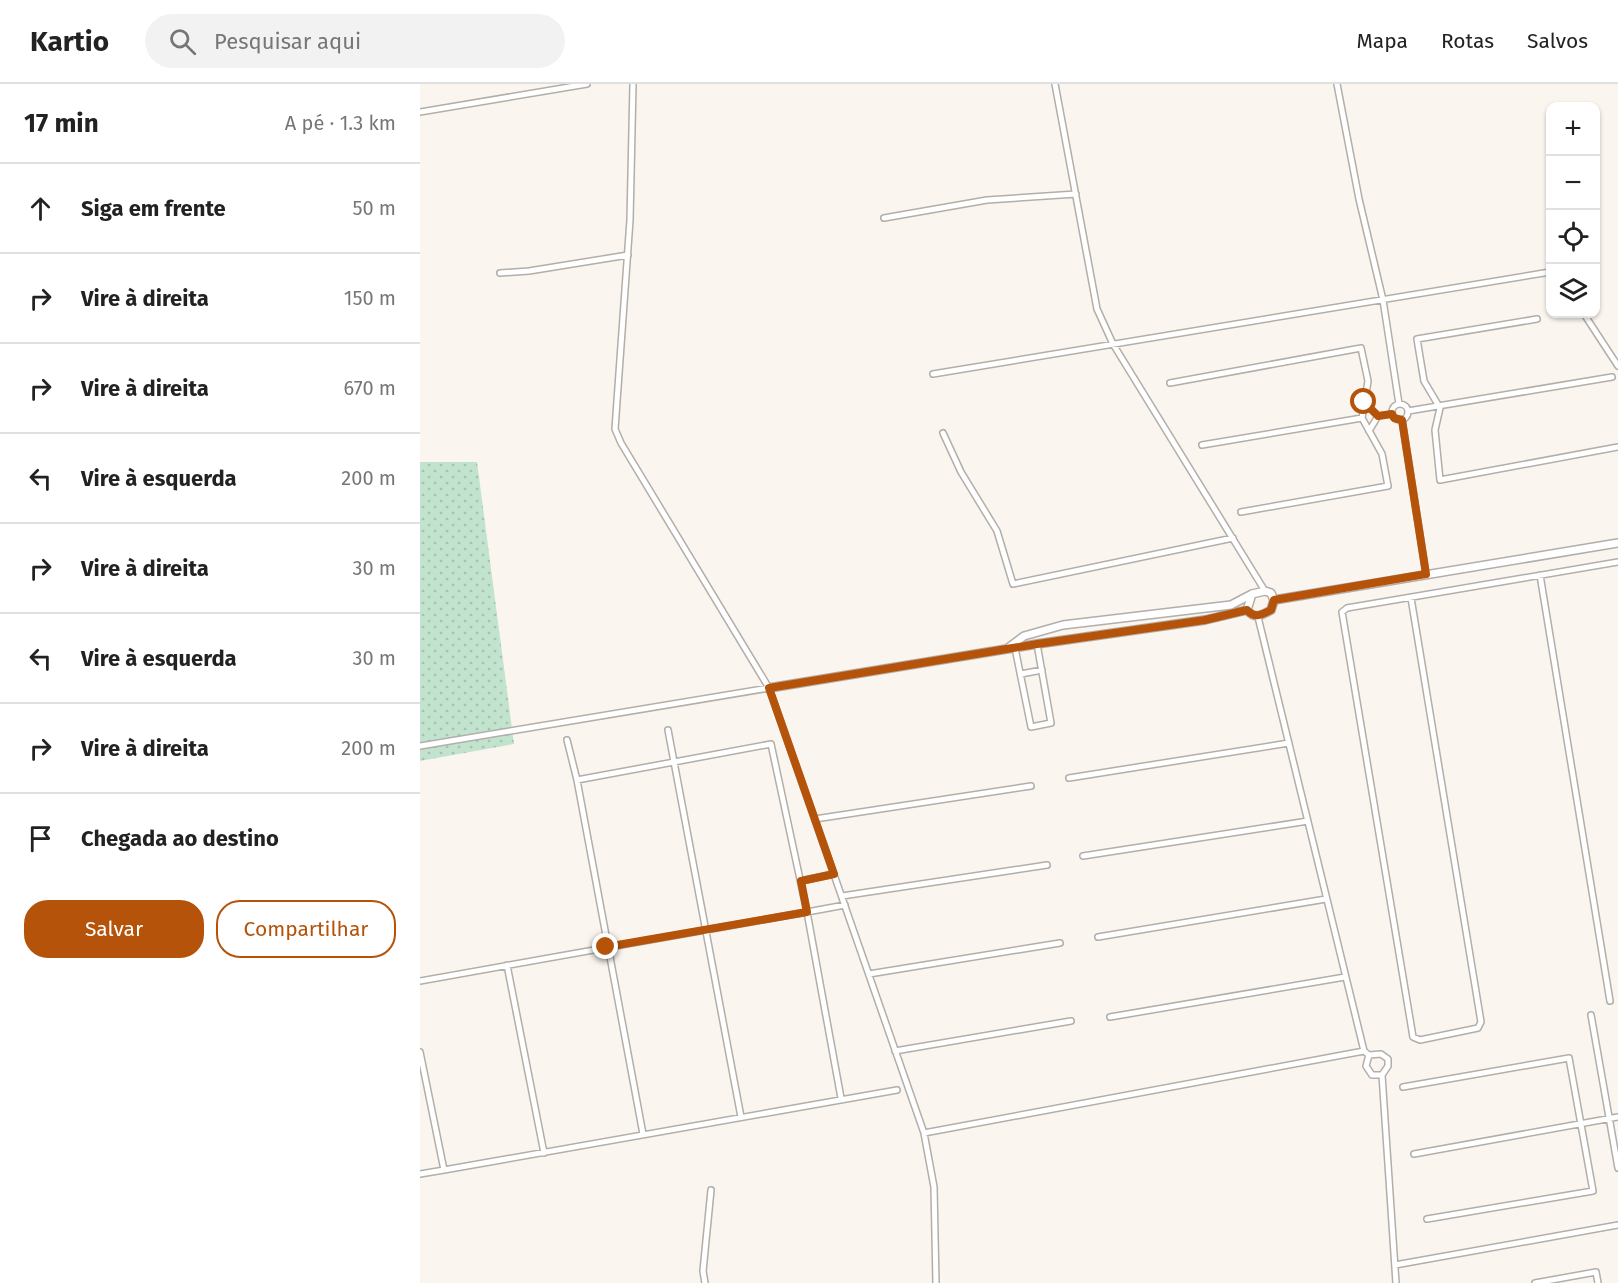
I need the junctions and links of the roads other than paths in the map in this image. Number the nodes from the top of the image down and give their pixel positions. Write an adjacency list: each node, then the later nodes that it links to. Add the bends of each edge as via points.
1 (587, 84): 5 (street)
2 (633, 84): 8 (street)
3 (1055, 84): 6 (street)
4 (1337, 84): 11 (street)
5 (420, 112)
6 (1076, 194): 7 (street, via 987,200); 14 (street, via 1097,309)
7 (884, 218)
8 (628, 255): 9 (street); 48 (street, via 615,429)
9 (500, 273)
10 (1546, 273): 11 (street)
11 (1383, 300): 14 (street); 20 (street)
12 (1587, 318): 15 (street)
13 (1538, 319): 21 (street, via 1417,339 1424,381)
14 (1113, 344): 16 (street); 32 (street)
15 (1618, 366)
16 (933, 374)
17 (1612, 377): 21 (street)
18 (1170, 383): 19 (street, via 1361,348 1368,381)
19 (1364, 402): 24 (street); 25 (street)
20 (1399, 404): 22 (street); 23 (street)
21 (1440, 408): 22 (street); 30 (street, via 1435,430 1440,480)
22 (1408, 411): 26 (street)
23 (1392, 414): 24 (street); 26 (street)
24 (1378, 416): 27 (street)
25 (1362, 418): 27 (street); 29 (street)
26 (1402, 420): 35 (street)
27 (1369, 431): 31 (street, via 1382,454 1388,486)
28 (943, 433): 32 (street, via 997,531 1013,584)
29 (1202, 446)
30 (1618, 447)
31 (1241, 512)
32 (1233, 538): 37 (street)
33 (1618, 543): 35 (street)
34 (1618, 562): 36 (street)
35 (1426, 574): 40 (street)
36 (1540, 575): 39 (street); 75 (street)
37 (1265, 591): 38 (street); 40 (street)
38 (1251, 594): 41 (street); 45 (street, via 1231,605 1063,625 1024,636)
39 (1411, 598): 39 (street, via 1342,612 1413,1037 1420,1040 1478,1028 1481,1022)
40 (1274, 600): 42 (street, via 1271,610)
41 (1247, 610): 42 (street); 43 (street, via 1205,620)
42 (1258, 616): 51 (street)
43 (1037, 644): 44 (street); 46 (street)
44 (1015, 648): 45 (street); 47 (street)
45 (1006, 649): 48 (street)
46 (1042, 670): 47 (street); 47 (street, via 1051,723 1031,727)
47 (1021, 674)
48 (769, 688): 52 (street); 57 (street)
49 (668, 730): 53 (street)
50 (567, 740): 55 (street)
51 (1288, 743): 54 (street); 58 (street)
52 (420, 746)
53 (674, 762): 55 (street); 62 (street, via 771,744); 67 (street)
54 (1069, 778)
55 (577, 780): 70 (street)
56 (1031, 786): 57 (street)
57 (815, 819): 61 (street)
58 (1308, 821): 59 (street); 64 (street)
59 (1083, 856)
60 (1047, 865): 63 (street)
61 (834, 874): 62 (street); 63 (street)
62 (801, 881): 66 (street)
63 (842, 896): 65 (street)
64 (1326, 899): 68 (street); 73 (street)
65 (845, 905): 66 (street); 72 (street)
66 (807, 912): 67 (street); 85 (street)
67 (705, 929): 70 (street); 86 (street)
68 (1098, 937)
69 (1060, 943): 72 (street)
70 (606, 947): 71 (street); 90 (street)
71 (507, 965): 74 (street); 92 (street)
72 (869, 974): 79 (street)
73 (1345, 977): 77 (street); 81 (street)
74 (420, 981)
75 (1610, 1001)
76 (1591, 1015): 88 (street)
77 (1110, 1017)
78 (1071, 1021): 79 (street)
79 (895, 1051): 91 (street)
80 (420, 1052): 95 (street)
81 (1367, 1053): 82 (street, via 1366,1066 1372,1075); 82 (street, via 1388,1059); 91 (street)
82 (1382, 1075): 100 (street)
83 (1403, 1087): 89 (street, via 1569,1058)
84 (897, 1090): 85 (street)
85 (841, 1098): 86 (street)
86 (741, 1117): 90 (street)
87 (1618, 1117): 88 (street)
88 (1609, 1118): 89 (street); 94 (street)
89 (1581, 1124): 93 (street); 98 (street, via 1593,1191)
90 (643, 1134): 92 (street)
91 (924, 1134): 102 (street, via 934,1187)
92 (544, 1153): 95 (street)
93 (1414, 1154)
94 (1618, 1168)
95 (444, 1170): 96 (street)
96 (420, 1174)
97 (711, 1190): 101 (street)
98 (1427, 1219)
99 (1618, 1225): 100 (street)
100 (1395, 1265): 103 (street)
101 (705, 1283)
102 (936, 1283)
103 (1396, 1283)
104 (1535, 1283): 105 (street, via 1596,1272)
105 (1598, 1283)

